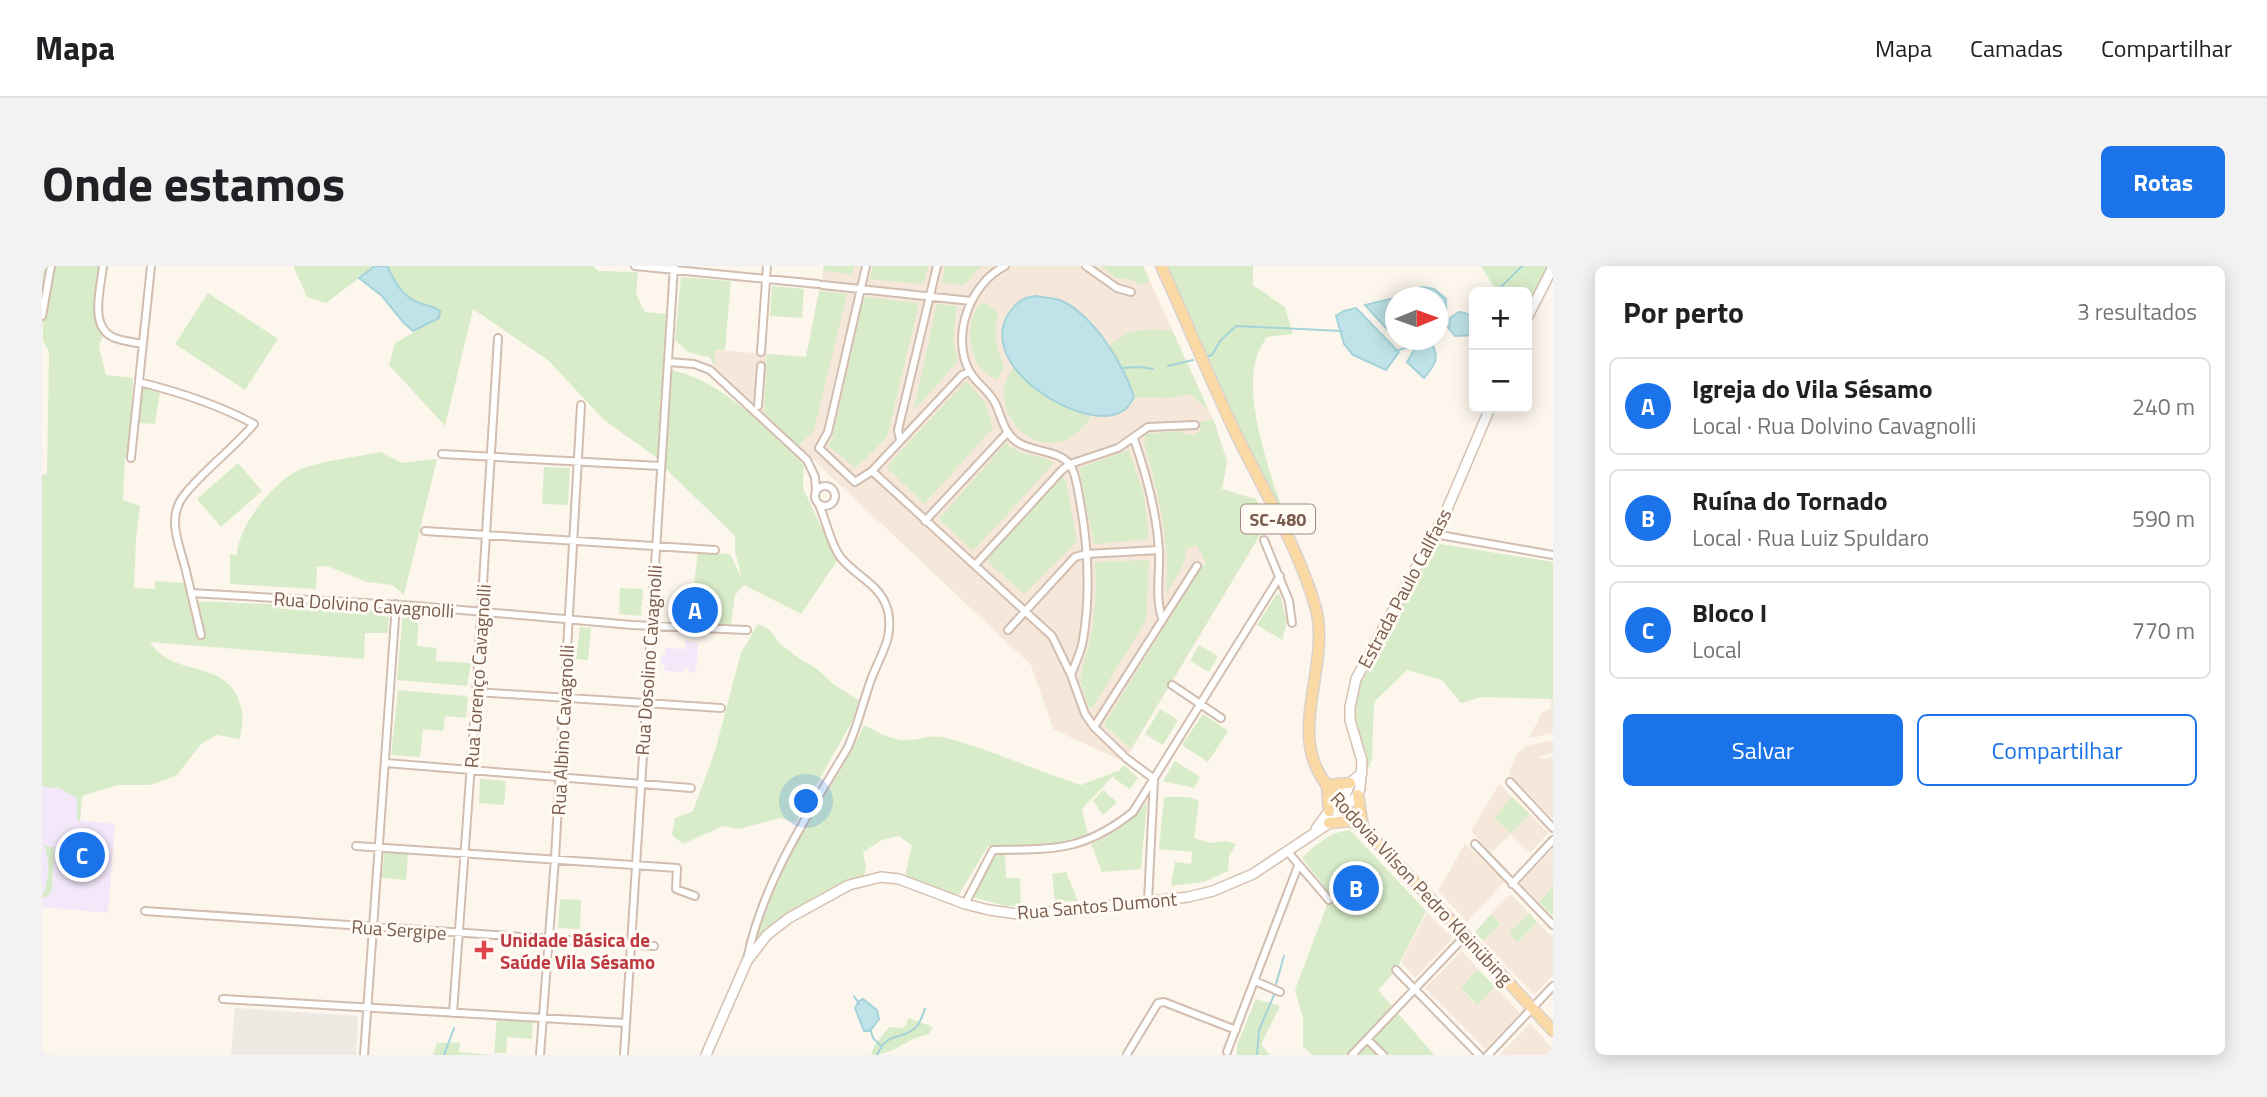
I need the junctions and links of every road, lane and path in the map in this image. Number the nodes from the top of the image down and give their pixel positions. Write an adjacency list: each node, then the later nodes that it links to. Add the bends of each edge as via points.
1 (51, 266): 19 (street)
2 (103, 266): 21 (street, via 101,326 112,337)
3 (151, 266): 21 (street)
4 (635, 266): 12 (street)
5 (766, 266): 13 (street)
6 (866, 266): 14 (street)
7 (937, 266): 16 (street)
8 (1005, 266): 17 (street)
9 (1086, 266): 15 (street, via 1117,288)
10 (1161, 266): 89 (main road, Rodovia Vilson Pedro Kleinübing / SC-480, via 1303,572 1316,611 1318,661 1309,740 1316,767)
11 (1553, 267): 18 (main road)
12 (674, 268): 13 (street); 23 (street, Rua Dosolino Cavagnolli)
13 (766, 279): 14 (street); 22 (street)
14 (861, 289): 16 (street); 40 (street, via 828,432 819,448 855,482)
15 (1131, 292)
16 (930, 297): 17 (street); 33 (street, via 898,430)
17 (971, 301): 25 (street, via 962,327)
18 (1532, 307)
19 (42, 316)
20 (498, 338): 35 (street, Rua Lorenço Cavagnolli)
21 (142, 344): 26 (street)
22 (761, 352)
23 (668, 362): 39 (street, Rua Dosolino Cavagnolli); 41 (street, via 709,370 807,460)
24 (761, 366): 28 (street)
25 (969, 372): 31 (street, via 991,396); 33 (street)
26 (139, 382): 36 (street); 61 (street, via 206,401 254,424 183,495 175,512 174,530)
27 (581, 405): 37 (street, Rua Albino Cavagnolli)
28 (758, 406)
29 (1488, 413): 49 (main road, Estrada Paulo Callfass)
30 (1195, 425): 32 (street, via 1148,428)
31 (1007, 433): 38 (street); 47 (street)
32 (1134, 439): 38 (street); 55 (street, via 1151,489)
33 (900, 440): 40 (street)
34 (442, 454): 35 (street)
35 (492, 456): 37 (street); 50 (street, Rua Lorenço Cavagnolli)
36 (131, 458)
37 (578, 461): 39 (street); 52 (street, Rua Albino Cavagnolli)
38 (1070, 464): 56 (street, via 1084,519); 58 (street)
39 (660, 466): 53 (street, Rua Dosolino Cavagnolli)
40 (872, 471): 47 (street)
41 (815, 477): 42 (street); 43 (street)
42 (827, 486): 43 (street); 45 (street, via 835,495)
43 (816, 490): 44 (street)
44 (818, 503): 45 (street); 46 (street)
45 (831, 504): 46 (street)
46 (825, 518): 120 (street, via 841,557 877,590 886,605 890,622 887,640 847,749 772,879 754,925)
47 (925, 521): 58 (street)
48 (425, 531): 50 (street)
49 (1434, 534): 57 (street); 83 (main road, Estrada Paulo Callfass, via 1351,693 1350,720 1361,751)
50 (486, 536): 52 (street); 64 (street, Rua Lorenço Cavagnolli)
51 (1264, 540): 60 (street)
52 (575, 542): 53 (street); 65 (street, Rua Albino Cavagnolli)
53 (656, 546): 54 (street); 68 (street, Rua Dosolino Cavagnolli)
54 (715, 550)
55 (1159, 550): 56 (street); 66 (street)
56 (1086, 554): 63 (street, via 1074,557); 72 (street, via 1083,642)
57 (1553, 555)
58 (976, 564): 63 (street)
59 (1197, 565): 66 (street)
60 (1280, 576): 67 (street); 76 (street)
61 (191, 593): 62 (street, Rua Dolvino Cavagnolli); 71 (street)
62 (396, 604): 64 (street, Rua Dolvino Cavagnolli); 81 (street)
63 (1025, 611): 70 (street); 72 (street, via 1052,636)
64 (481, 612): 65 (street, Rua Dolvino Cavagnolli); 74 (street, Rua Lorenço Cavagnolli)
65 (569, 618): 68 (street, Rua Dolvino Cavagnolli); 75 (street, Rua Albino Cavagnolli)
66 (1162, 618): 80 (street)
67 (1292, 623)
68 (650, 626): 69 (street, Rua Dolvino Cavagnolli); 77 (street, Rua Dosolino Cavagnolli)
69 (747, 630)
70 (1008, 630)
71 (201, 635)
72 (1071, 675): 80 (street)
73 (1172, 685): 76 (street)
74 (476, 692): 75 (street); 82 (street, Rua Lorenço Cavagnolli)
75 (564, 698): 77 (street); 84 (street, Rua Albino Cavagnolli)
76 (1199, 704): 79 (street); 85 (street)
77 (645, 705): 78 (street); 87 (street, Rua Dosolino Cavagnolli)
78 (720, 708)
79 (1221, 718)
80 (1094, 727): 85 (street)
81 (386, 764): 82 (street); 101 (street)
82 (471, 769): 84 (street); 102 (street, Rua Lorenço Cavagnolli)
83 (1362, 774): 88 (main road); 91 (main road, Estrada Paulo Callfass)
84 (559, 777): 87 (street); 104 (street, Rua Albino Cavagnolli)
85 (1154, 779): 110 (street); 111 (street, via 1133,812 1109,831 1071,846 993,850)
86 (1510, 782): 96 (street)
87 (641, 783): 90 (street); 105 (street, Rua Dosolino Cavagnolli)
88 (1350, 783): 89 (main road); 92 (main road)
89 (1327, 785): 92 (main road, Rodovia Vilson Pedro Kleinübing / SC-480); 93 (main road)
90 (691, 788)
91 (1358, 795): 92 (main road); 95 (main road)
92 (1343, 805): 93 (main road, Rua Santos Dumont); 94 (main road, Rua Santos Dumont); 95 (main road, Rodovia Vilson Pedro Kleinübing / SC-480)
93 (1329, 811): 97 (main road, Rua Santos Dumont)
94 (1329, 823): 95 (main road, via 1351,821); 97 (main road, Rua Santos Dumont)
95 (1363, 827): 116 (main road, Rodovia Vilson Pedro Kleinübing / SC-480)
96 (1553, 828)
97 (1314, 831): 103 (main road, Rua Santos Dumont)
98 (1553, 840): 107 (street)
99 (1475, 844): 107 (street)
100 (356, 846): 101 (street)
101 (379, 847): 102 (street); 114 (street)
102 (464, 852): 104 (street); 115 (street, Rua Lorenço Cavagnolli)
103 (1288, 852): 106 (street); 110 (main road, Rua Santos Dumont, via 1213,891)
104 (555, 858): 105 (street); 117 (street, Rua Albino Cavagnolli)
105 (635, 864): 108 (street, via 677,868 676,889); 118 (street, Rua Dosolino Cavagnolli)
106 (1298, 866): 109 (street); 122 (street)
107 (1513, 884): 113 (street)
108 (695, 895)
109 (1329, 900)
110 (1149, 902): 111 (main road, Rua Santos Dumont, via 1034,914)
111 (965, 904): 120 (main road, Rua Santos Dumont, via 899,879 865,879 789,918 766,935)
112 (145, 911): 114 (street, Rua Sergipe)
113 (1553, 925)
114 (373, 928): 115 (street, Rua Sergipe); 127 (street)
115 (459, 933): 117 (street, Rua Sergipe); 129 (street, Rua Lorenço Cavagnolli)
116 (1465, 936): 124 (street); 128 (main road, Rodovia Vilson Pedro Kleinübing / SC-480)
117 (548, 939): 118 (street, Rua Sergipe); 130 (street, Rua Albino Cavagnolli)
118 (631, 945): 119 (street, Rua Sergipe); 131 (street, Rua Dosolino Cavagnolli)
119 (654, 946)
120 (747, 961): 140 (main road, Rua Santos Dumont)
121 (1396, 970): 124 (street)
122 (1255, 981): 125 (street); 132 (street)
123 (1553, 986): 128 (street)
124 (1415, 988): 134 (street); 143 (street)
125 (1280, 992)
126 (223, 999): 127 (street)
127 (367, 1008): 129 (street); 137 (street)
128 (1532, 1008): 133 (main road, Rodovia Vilson Pedro Kleinübing / SC-480); 144 (street)
129 (453, 1013): 130 (street)
130 (542, 1018): 131 (street); 138 (street, Rua Albino Cavagnolli)
131 (626, 1023): 139 (street, Rua Dosolino Cavagnolli)
132 (1236, 1030): 135 (street); 136 (street, via 1157,1003)
133 (1553, 1031)
134 (1367, 1039): 141 (street); 142 (street)
135 (1227, 1052)
136 (1127, 1054)
137 (364, 1055)
138 (540, 1055)
139 (624, 1055)
140 (706, 1055)
141 (1352, 1055)
142 (1382, 1055)
143 (1479, 1055)
144 (1488, 1055)

